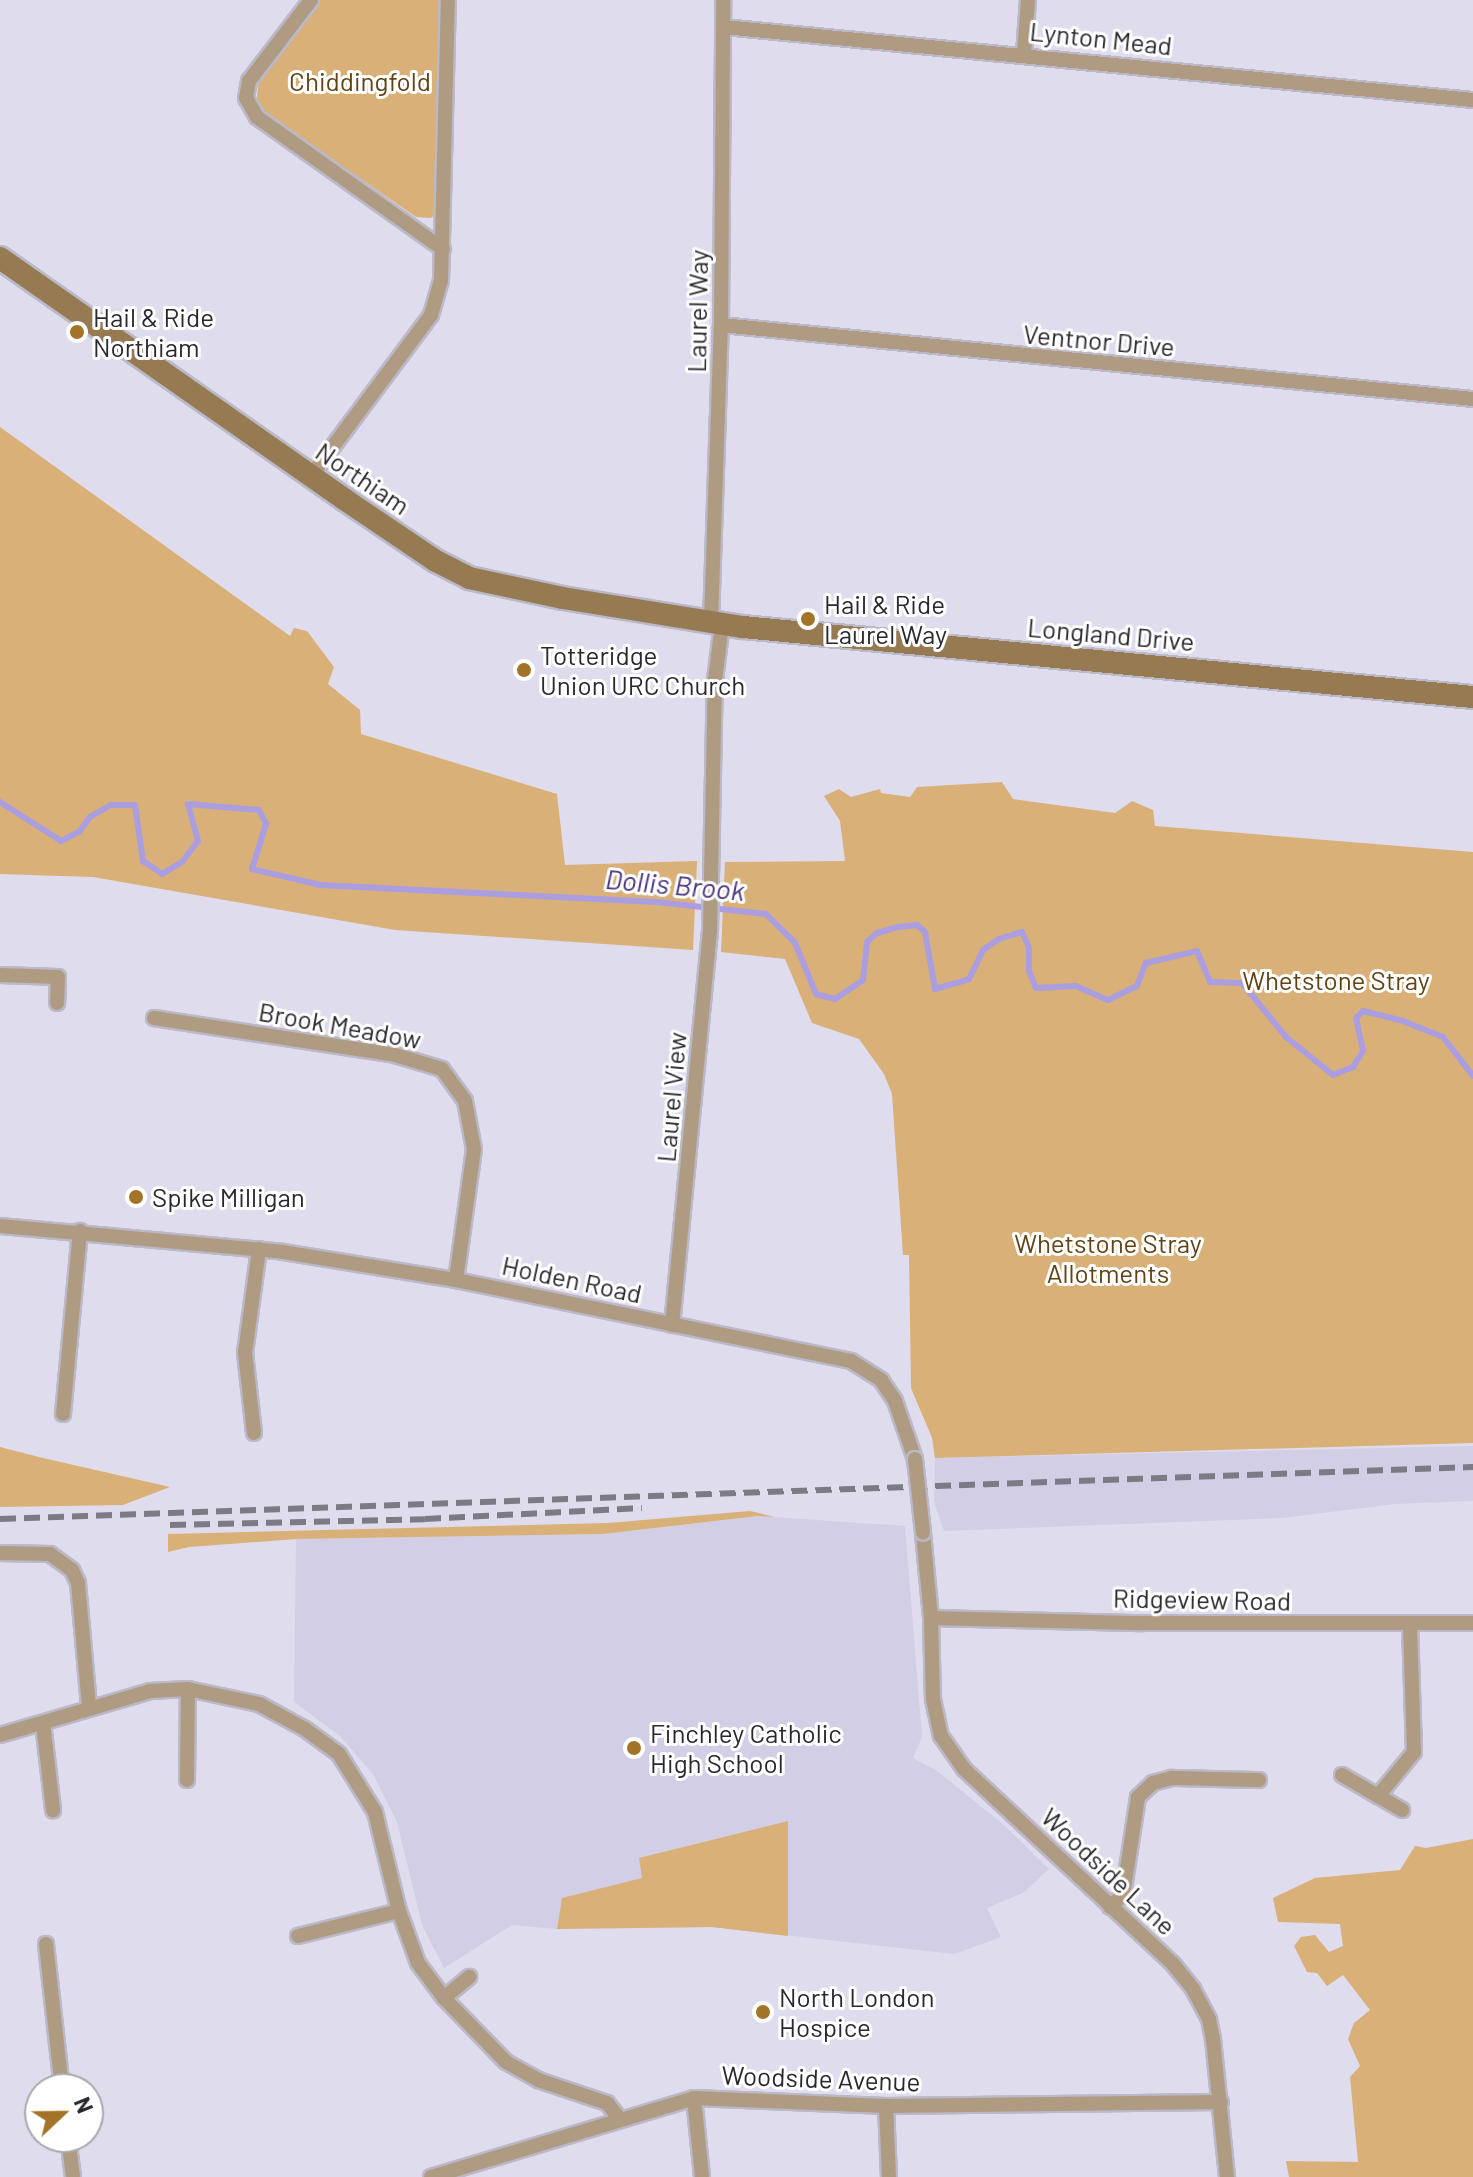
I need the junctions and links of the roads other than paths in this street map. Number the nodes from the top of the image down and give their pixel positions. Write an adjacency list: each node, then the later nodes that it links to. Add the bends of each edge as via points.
1 (311, 0): 8 (street, via 249,81 246,98 257,117)
2 (448, 0): 8 (street)
3 (723, 0): 5 (street, Laurel Way)
4 (1028, 0): 6 (street)
5 (724, 27): 6 (street, Lynton Mead); 10 (street, Laurel Way)
6 (1024, 54): 7 (street, Lynton Mead)
7 (1473, 100)
8 (443, 249): 12 (street, via 431,315)
9 (0, 258): 12 (street, Northiam)
10 (721, 325): 11 (street, Ventnor Drive); 13 (street, Laurel Way)
11 (1473, 399)
12 (311, 476): 13 (street, Northiam, via 469,578)
13 (725, 624): 14 (street, Longland Drive); 15 (street, Laurel Way, via 715,680)
14 (1473, 697)
15 (713, 873): 23 (street, Laurel View)
16 (0, 975): 17 (street, via 58,977)
17 (57, 1003)
18 (154, 1018): 22 (street, Brook Meadow, via 395,1055 442,1069 465,1101 474,1149)
19 (0, 1226): 20 (street, Holden Road)
20 (80, 1231): 21 (street, Holden Road); 24 (street)
21 (259, 1249): 22 (street, Holden Road); 25 (street, via 245,1353)
22 (456, 1280): 23 (street, Holden Road)
23 (672, 1325): 27 (street, Holden Road, bridge, via 851,1361 881,1380 895,1401 915,1459)
24 (63, 1414)
25 (254, 1433)
26 (0, 1553): 31 (street, via 50,1554 72,1570 78,1583)
27 (931, 1618): 29 (street, Ridgeview Road); 40 (street, Woodside Lane, via 935,1720 947,1749)
28 (1473, 1623): 29 (street, Ridgeview Road)
29 (1410, 1625): 37 (street, via 1414,1752)
30 (188, 1689): 31 (street, via 150,1691); 35 (street); 41 (street, via 269,1708 339,1754 375,1812)
31 (89, 1707): 32 (street)
32 (43, 1723): 33 (street); 38 (street)
33 (0, 1735)
34 (1342, 1775): 37 (street)
35 (187, 1780)
36 (1259, 1780): 40 (street, via 1172,1778 1153,1783 1138,1797 1123,1895)
37 (1378, 1796): 39 (street)
38 (53, 1810)
39 (1402, 1810)
40 (1110, 1907): 48 (street, Woodside Lane, via 1173,1964 1202,2004 1213,2039)
41 (399, 1911): 42 (street); 45 (street, via 418,1963)
42 (298, 1936)
43 (46, 1944): 46 (street)
44 (469, 1977): 45 (street)
45 (444, 1998): 50 (street, via 506,2062 538,2080 607,2103)
46 (60, 2073)
47 (694, 2098): 49 (street, Woodside Avenue); 50 (street, Woodside Avenue); 54 (street)
48 (1221, 2102): 49 (street, Woodside Avenue); 56 (street, Woodside Lane)
49 (886, 2106): 55 (street)
50 (620, 2119): 53 (street, Woodside Avenue)
51 (70, 2153): 52 (street)
52 (73, 2177)
53 (431, 2177)
54 (702, 2177)
55 (889, 2177)
56 (1227, 2177)

